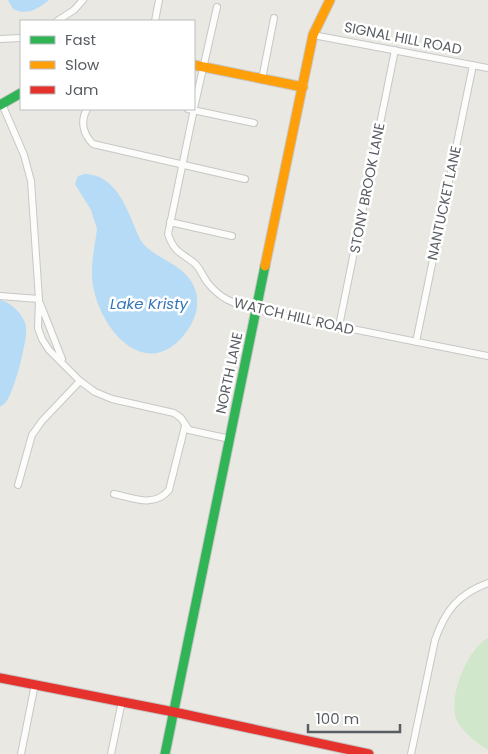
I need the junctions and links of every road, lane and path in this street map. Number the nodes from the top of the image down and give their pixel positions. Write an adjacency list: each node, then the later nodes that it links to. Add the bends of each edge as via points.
1 (83, 0): 6 (street)
2 (159, 0): 7 (street)
3 (330, 0): 8 (street, NORTH LANE)
4 (217, 7): 14 (street, WATCH HILL ROAD)
5 (274, 18): 16 (street)
6 (59, 20)
7 (155, 20)
8 (313, 34): 11 (street, SIGNAL HILL ROAD); 17 (street, NORTH LANE)
9 (20, 38): 10 (street)
10 (0, 39)
11 (395, 50): 13 (street, SIGNAL HILL ROAD); 32 (street, STONY BROOK LANE)
12 (195, 65): 14 (street)
13 (472, 65): 15 (street, SIGNAL HILL ROAD); 33 (street, NANTUCKET LANE)
14 (205, 67): 16 (street); 19 (street, WATCH HILL ROAD)
15 (488, 68)
16 (262, 79): 17 (street)
17 (302, 87): 31 (street, NORTH LANE)
18 (20, 94): 20 (street)
19 (195, 99)
20 (1, 104): 30 (street, via 24,155 31,181)
21 (87, 110): 25 (street, via 83,126 86,137 93,144)
22 (192, 110): 25 (street, WATCH HILL ROAD)
23 (195, 110): 24 (street)
24 (254, 124)
25 (182, 163): 26 (street); 27 (street, WATCH HILL ROAD)
26 (245, 179)
27 (170, 222): 28 (street); 31 (street, WATCH HILL ROAD, via 168,234 171,243 199,268 215,293 226,301)
28 (232, 236)
29 (0, 296): 30 (street)
30 (39, 300): 35 (street); 35 (street, via 38,328 42,339)
31 (256, 310): 32 (street, WATCH HILL ROAD); 38 (street, NORTH LANE)
32 (339, 326): 33 (street, WATCH HILL ROAD)
33 (416, 342): 34 (street, WATCH HILL ROAD)
34 (488, 356)
35 (63, 363): 36 (street)
36 (80, 381): 37 (street, via 94,392 112,399 174,413); 39 (street, via 32,435)
37 (185, 426): 38 (street, via 189,430); 40 (street, via 169,490 164,496 154,501)
38 (230, 439): 45 (street, NORTH LANE)
39 (18, 485)
40 (114, 494)
41 (488, 583): 51 (street, via 459,598 440,627)
42 (0, 678): 43 (street)
43 (35, 684): 44 (street); 47 (street)
44 (122, 701): 45 (street); 48 (street)
45 (174, 712): 46 (street); 49 (street, NORTH LANE)
46 (354, 752): 50 (street)
47 (21, 754)
48 (111, 754)
49 (165, 754)
50 (369, 754)
51 (411, 754)

